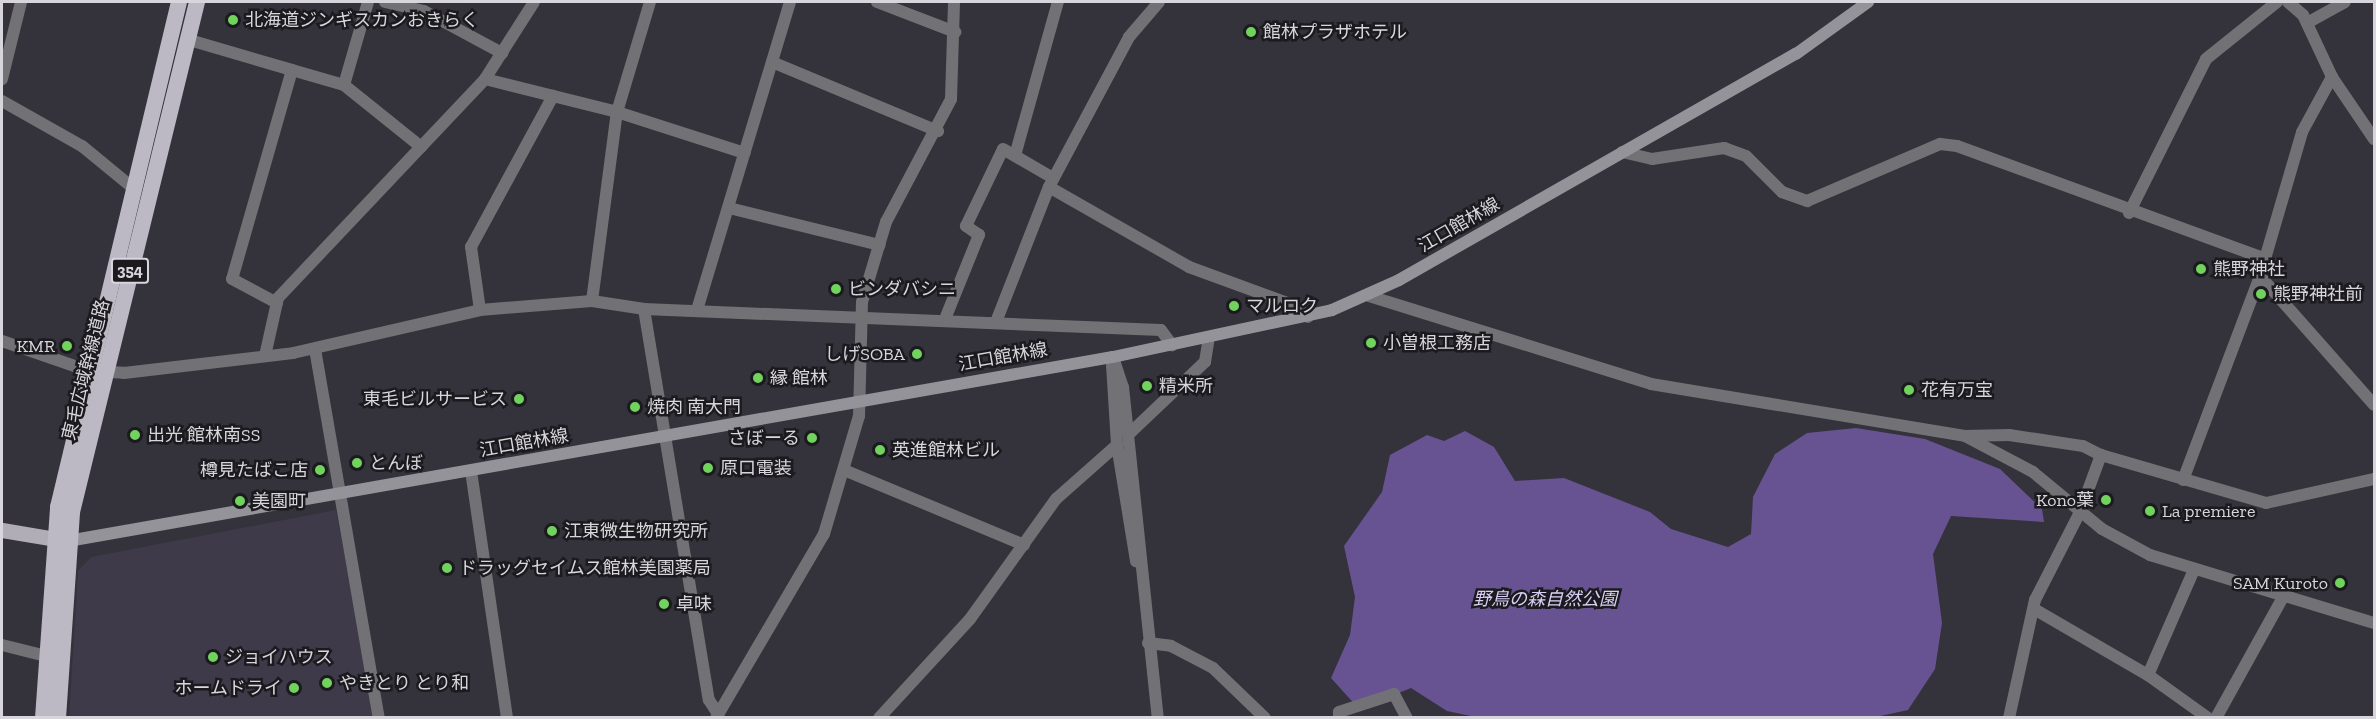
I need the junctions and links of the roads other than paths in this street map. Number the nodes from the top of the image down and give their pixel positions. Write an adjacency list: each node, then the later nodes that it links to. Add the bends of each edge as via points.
1 (21, 2): 24 (street)
2 (179, 2): 37 (highway, 東毛広域幹線道路 / 354)
3 (196, 2): 19 (highway, 東毛広域幹線道路 / 354)
4 (368, 2): 26 (street)
5 (385, 2): 20 (street, via 424,11)
6 (534, 2): 20 (street)
7 (650, 2): 29 (street)
8 (790, 2): 21 (street)
9 (877, 2): 18 (street)
10 (954, 2): 18 (street)
11 (1058, 2): 33 (street)
12 (1159, 2): 36 (street, via 1129,37)
13 (1868, 2): 34 (main road, 江口館林線, via 1821,38)
14 (2277, 2): 39 (street, via 2206,59)
15 (2288, 2): 17 (street)
16 (2345, 2): 17 (street)
17 (2307, 23): 23 (street)
18 (955, 32): 30 (street, via 951,99)
19 (186, 39): 22 (street); 59 (highway, 東毛広域幹線道路 / 354)
20 (502, 53): 25 (street)
21 (772, 62): 30 (street); 35 (street)
22 (292, 70): 26 (street); 45 (street, via 232,279)
23 (2332, 78): 31 (street); 41 (street, via 2302,132)
24 (2, 79)
25 (485, 79): 27 (street); 32 (street)
26 (344, 85): 32 (street)
27 (553, 96): 29 (street); 47 (street, via 471,248)
28 (2, 101): 37 (street, via 82,146)
29 (617, 112): 35 (street); 44 (street)
30 (938, 131): 40 (street, via 886,222)
31 (2374, 139)
32 (421, 147): 45 (street)
33 (1016, 152): 36 (street); 51 (street, via 1003,149 966,226 980,236)
34 (1622, 152): 39 (street, via 1652,159 1724,148 1746,156 1782,192 1807,201 1940,144); 43 (main road, 江口館林線)
35 (745, 153): 38 (street)
36 (1051, 183): 50 (street, via 1189,267 1293,305); 52 (street)
37 (132, 189): 59 (highway, 東毛広域幹線道路 / 354)
38 (729, 208): 40 (street); 48 (street)
39 (2129, 213): 41 (street)
40 (880, 245): 49 (street)
41 (2265, 259): 42 (street)
42 (2260, 276): 61 (street); 70 (street)
43 (1369, 296): 50 (main road, 江口館林線); 64 (street, via 1651,384)
44 (592, 301): 46 (street); 47 (street)
45 (277, 303): 57 (street)
46 (644, 309): 48 (street); 63 (street)
47 (480, 310): 56 (street)
48 (697, 310): 49 (street)
49 (859, 316): 51 (street); 60 (street)
50 (1308, 317): 53 (main road, 江口館林線)
51 (945, 319): 52 (street)
52 (996, 322): 55 (street, via 1161,330)
53 (1209, 338): 55 (main road, 江口館林線); 62 (street, via 1205,362)
54 (2, 341): 59 (street)
55 (1172, 345): 58 (main road, 江口館林線)
56 (315, 349): 57 (street); 71 (street)
57 (265, 356): 59 (street)
58 (1113, 357): 60 (main road, 江口館林線); 62 (street); 65 (street)
59 (97, 371): 74 (highway, 東毛広域幹線道路 / 354)
60 (861, 400): 63 (main road, 江口館林線); 67 (street)
61 (2374, 405)
62 (1129, 434): 76 (street)
63 (664, 435): 68 (main road, 江口館林線); 85 (street, via 710,700)
64 (1965, 436): 66 (street, via 2008,435 2083,446); 72 (street, via 2033,472)
65 (1117, 445): 75 (street, via 1056,499); 76 (street, via 1130,545)
66 (2101, 454): 70 (street); 72 (street)
67 (844, 470): 75 (street); 85 (street, via 816,551)
68 (471, 471): 71 (main road, 江口館林線); 89 (street)
69 (2374, 479): 70 (street, via 2266,503)
70 (2183, 480)
71 (341, 495): 74 (main road, 江口館林線); 88 (street)
72 (2080, 512): 77 (street, via 2125,543); 79 (street)
73 (2, 530): 74 (main road)
74 (60, 541): 83 (highway, 東毛広域幹線道路 / 354); 87 (highway, 東毛広域幹線道路 / 354)
75 (1024, 545): 90 (street, via 970,619)
76 (1139, 568): 81 (street)
77 (2193, 572): 78 (street); 84 (street)
78 (2283, 597): 80 (street); 97 (street)
79 (2034, 609): 84 (street); 95 (street)
80 (2374, 623)
81 (1148, 643): 91 (street); 92 (street, via 1171,646 1213,668)
82 (2, 645): 83 (street)
83 (46, 656): 86 (highway, 東毛広域幹線道路 / 354)
84 (2148, 675): 96 (street)
85 (717, 716)
86 (43, 717)
87 (58, 717)
88 (379, 717)
89 (507, 717)
90 (879, 717)
91 (1158, 717)
92 (1265, 717)
93 (1340, 717): 94 (street, via 1339,712 1394,694)
94 (1407, 717)
95 (2009, 717)
96 (2208, 717)
97 (2216, 717)

